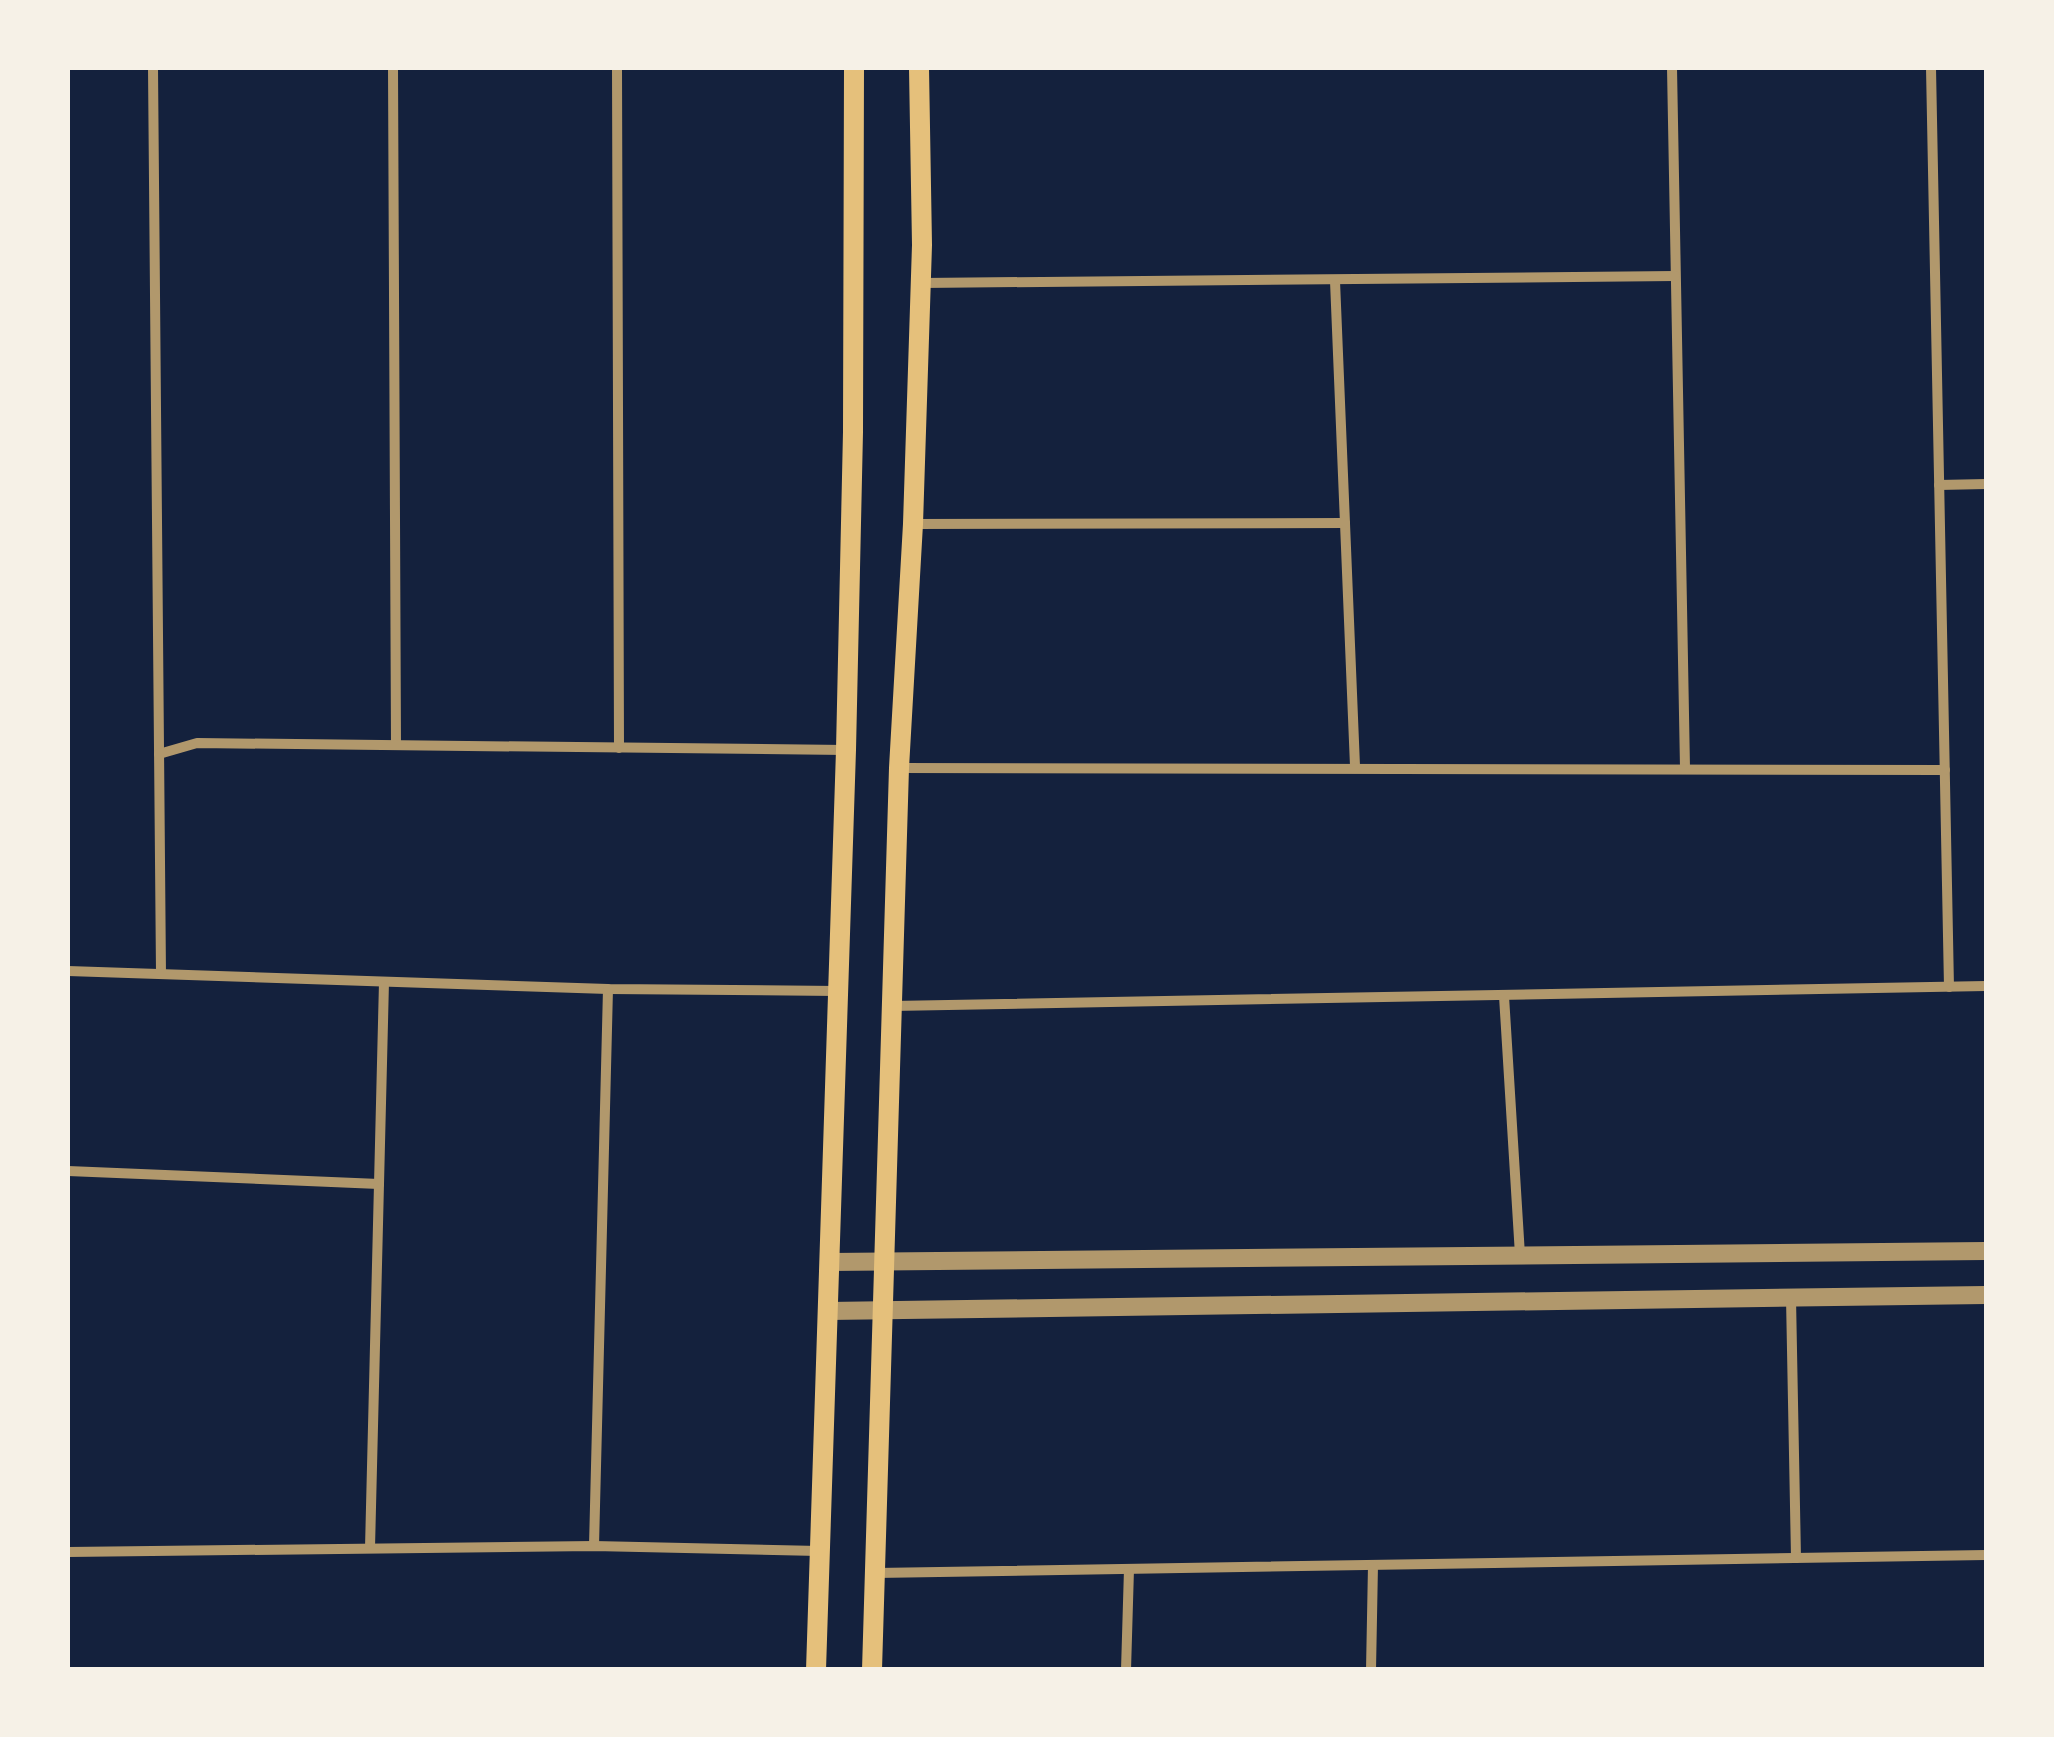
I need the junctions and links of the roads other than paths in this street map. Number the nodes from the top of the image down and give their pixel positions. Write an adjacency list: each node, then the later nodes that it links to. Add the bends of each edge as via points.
1 (153, 68): 18 (street)
2 (393, 68): 15 (street)
3 (617, 68): 16 (street)
4 (854, 68): 17 (main road)
5 (919, 68): 10 (main road)
6 (1672, 68): 8 (street)
7 (1931, 68): 12 (street)
8 (1676, 276): 9 (street); 21 (street)
9 (1335, 282): 10 (street); 13 (street)
10 (921, 284): 14 (main road)
11 (1986, 484): 12 (street)
12 (1939, 485): 22 (street)
13 (1345, 522): 14 (street); 19 (street)
14 (913, 524): 20 (main road)
15 (396, 745): 16 (street); 18 (street, via 197,742)
16 (619, 748): 17 (street)
17 (846, 750): 29 (main road)
18 (159, 754): 24 (street)
19 (1356, 766): 20 (street); 21 (street)
20 (899, 768): 31 (main road)
21 (1685, 768): 22 (street)
22 (1945, 770): 26 (street)
23 (68, 971): 24 (street)
24 (161, 974): 25 (street)
25 (384, 982): 28 (street); 33 (street)
26 (1948, 986): 27 (street); 30 (street)
27 (1986, 986)
28 (608, 989): 29 (street); 42 (street)
29 (838, 991): 37 (main road)
30 (1504, 996): 31 (street); 35 (street)
31 (892, 1006): 36 (main road)
32 (68, 1171): 33 (street)
33 (379, 1184): 43 (street)
34 (1986, 1251): 35 (street)
35 (1520, 1254): 36 (street)
36 (884, 1261): 37 (street); 41 (main road)
37 (830, 1262): 40 (main road)
38 (1986, 1295): 39 (street)
39 (1791, 1298): 41 (street); 47 (street)
40 (828, 1310): 41 (street); 44 (main road)
41 (882, 1310): 50 (main road)
42 (594, 1546): 43 (street); 44 (street)
43 (370, 1548): 45 (street)
44 (820, 1551): 51 (main road)
45 (68, 1552)
46 (1986, 1555): 47 (street)
47 (1796, 1558): 48 (street)
48 (1373, 1565): 49 (street); 54 (street)
49 (1128, 1569): 50 (street); 53 (street)
50 (875, 1573): 52 (main road)
51 (816, 1670)
52 (872, 1670)
53 (1126, 1670)
54 (1371, 1670)

